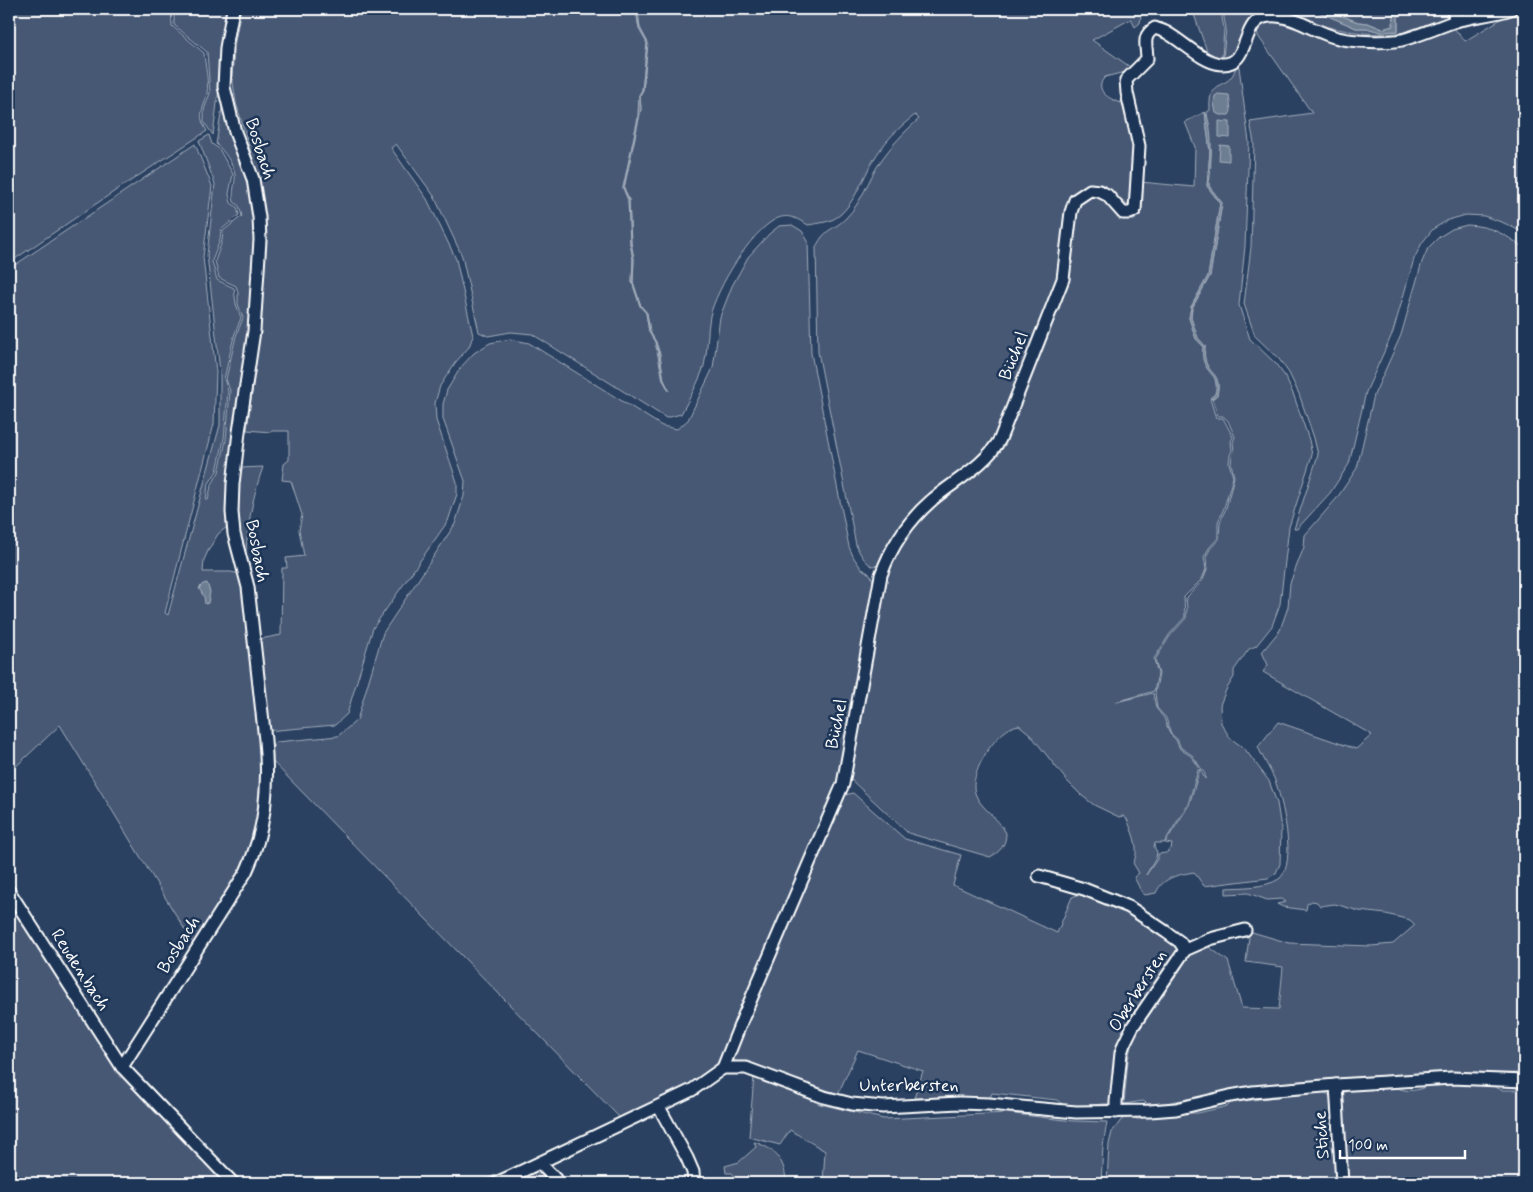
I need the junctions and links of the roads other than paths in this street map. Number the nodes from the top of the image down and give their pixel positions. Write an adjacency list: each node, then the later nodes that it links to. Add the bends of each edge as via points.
1 (234, 9): 9 (street, Bosbach, via 226,48 224,87 235,132 253,179 260,217 260,240 254,331 239,432 232,512 234,534 248,588 267,760 266,803 260,836 246,872)
2 (1452, 9): 4 (street)
3 (1511, 9): 4 (street)
4 (1456, 21): 10 (street, Büchel, via 1400,40 1369,41 1338,38 1280,16 1267,16 1255,21 1240,57 1231,64 1220,64 1198,55 1168,33 1155,28 1149,32 1145,38 1147,59 1126,80 1139,146 1135,210 1130,214 1123,213 1108,195 1099,191 1090,190 1075,200 1063,279 1000,439 985,458 916,516 903,532 884,567 843,784)
5 (1039, 876): 8 (street, Oberbersten, via 1129,907 1180,942)
6 (9, 891): 9 (street, Reudenbach)
7 (1245, 930): 8 (street, Oberbersten, via 1210,939)
8 (1185, 950): 14 (street, Oberbersten, via 1124,1044)
9 (122, 1067): 16 (street, Reudenbach)
10 (723, 1068): 13 (street, via 692,1090); 14 (street, Unterbersten, via 746,1068 852,1104 883,1107 960,1103)
11 (1524, 1081): 12 (street, Unterbersten, via 1452,1078)
12 (1336, 1085): 14 (street, Unterbersten, via 1253,1092 1176,1109); 20 (street, Stiche)
13 (659, 1107): 15 (street); 19 (street, via 687,1158)
14 (1116, 1112)
15 (540, 1163): 17 (street); 18 (street)
16 (233, 1183)
17 (497, 1183)
18 (559, 1183)
19 (694, 1183)
20 (1342, 1183)

